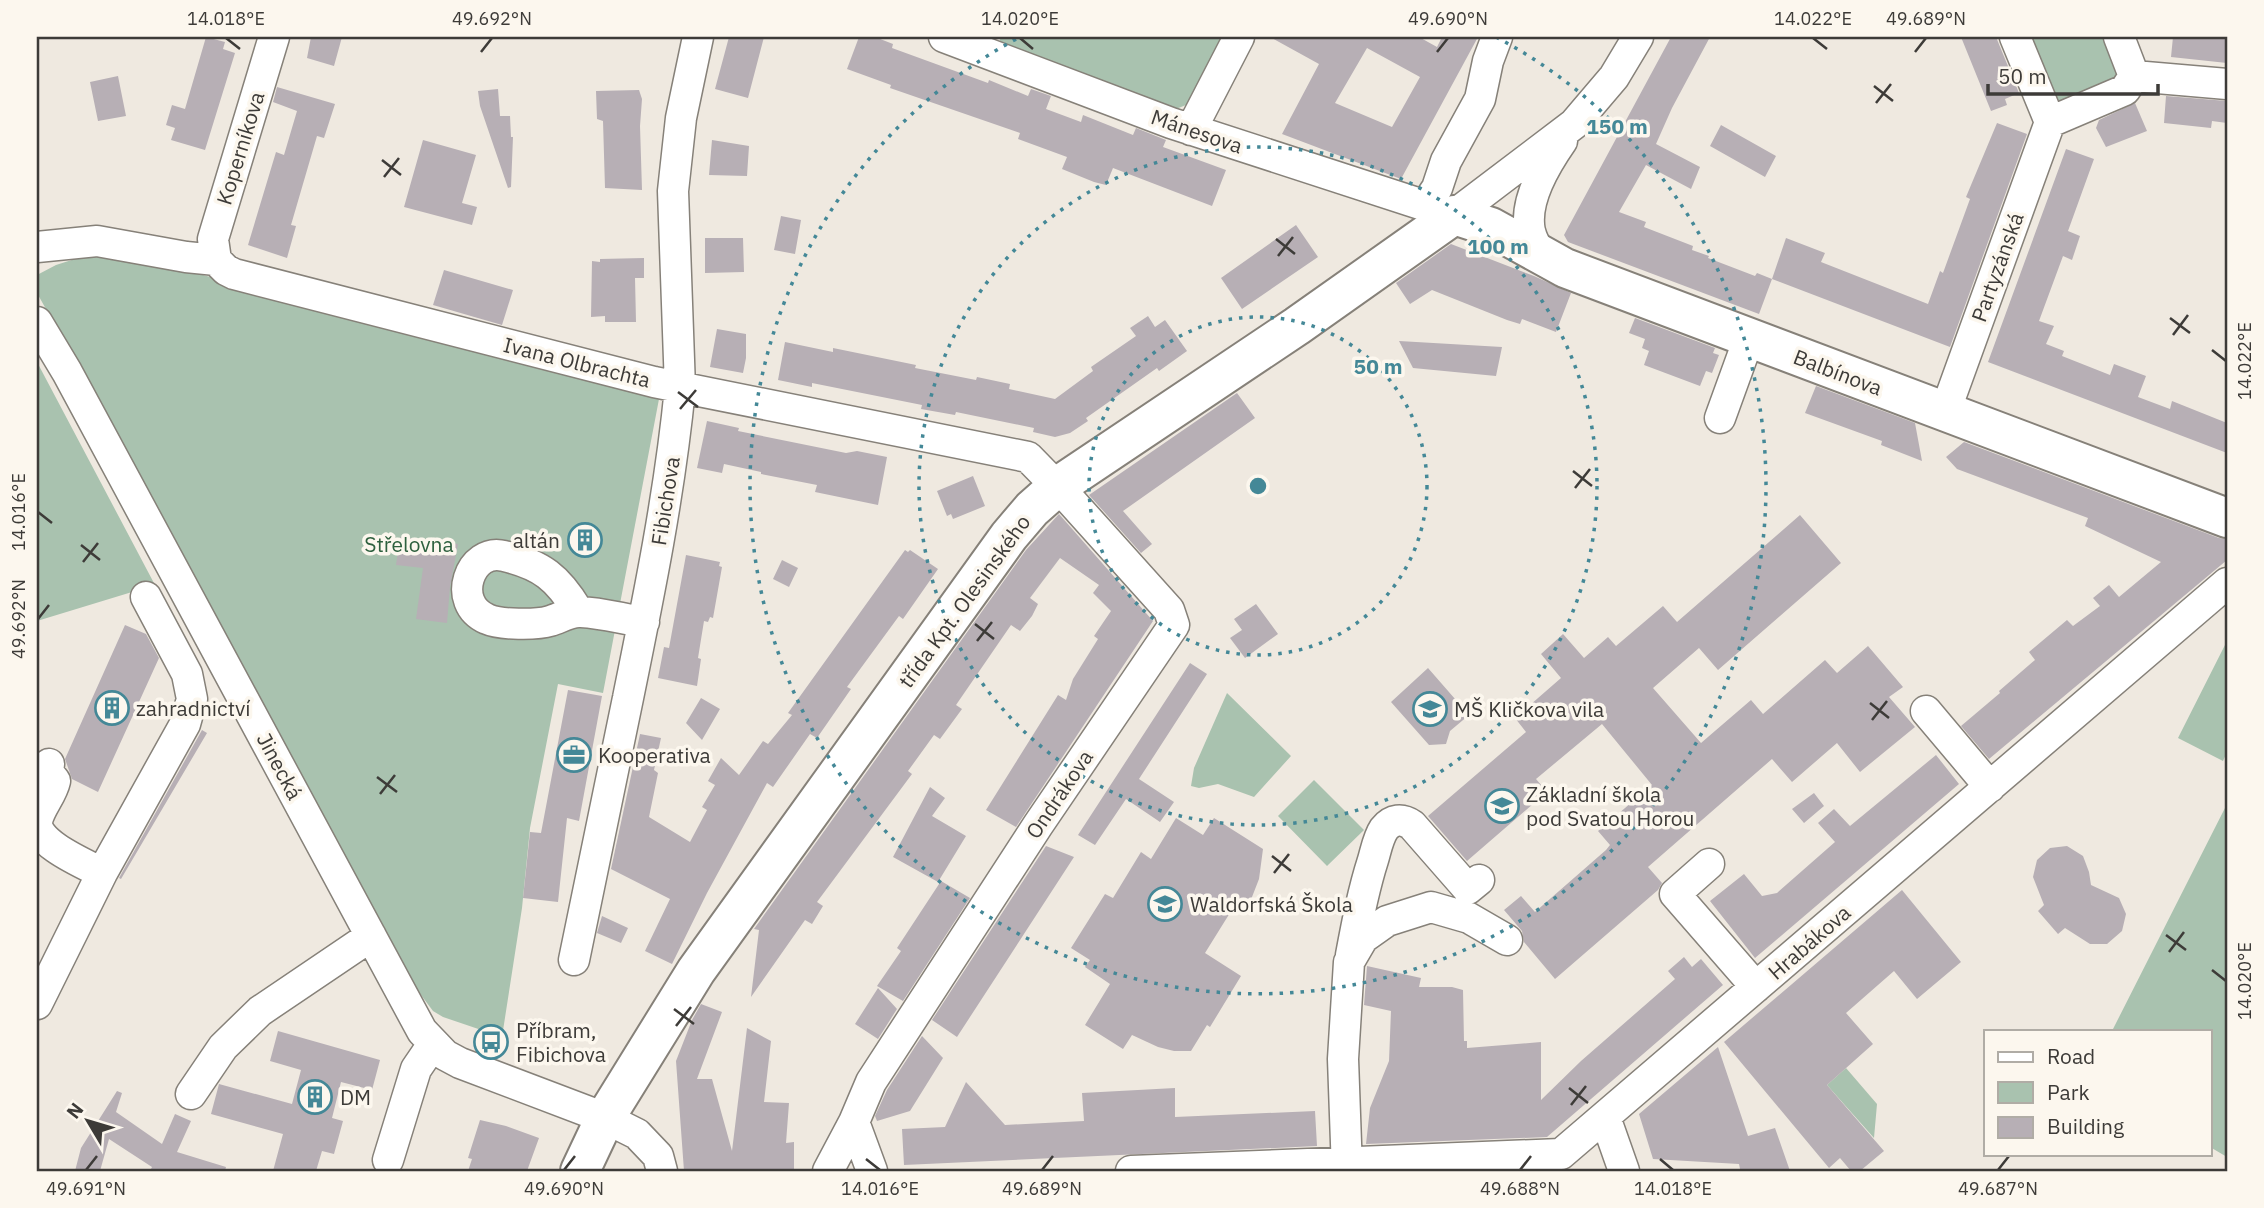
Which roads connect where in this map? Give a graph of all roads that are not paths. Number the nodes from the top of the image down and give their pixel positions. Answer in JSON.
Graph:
{"nodes":[{"id":1,"x":274,"y":37,"type":"edge"},
{"id":2,"x":698,"y":37,"type":"edge"},
{"id":3,"x":944,"y":37,"type":"edge"},
{"id":4,"x":1239,"y":37,"type":"edge"},
{"id":5,"x":1497,"y":37,"type":"edge"},
{"id":6,"x":1638,"y":37,"type":"edge"},
{"id":7,"x":2015,"y":37,"type":"edge"},
{"id":8,"x":2119,"y":37,"type":"edge"},
{"id":9,"x":2134,"y":76,"type":"junction"},
{"id":10,"x":2227,"y":84,"type":"edge"},
{"id":11,"x":2050,"y":122,"type":"junction"},
{"id":12,"x":1574,"y":124,"type":"junction"},
{"id":13,"x":1191,"y":130,"type":"junction"},
{"id":14,"x":1439,"y":211,"type":"junction"},
{"id":15,"x":37,"y":247,"type":"edge"},
{"id":16,"x":1541,"y":256,"type":"junction"},
{"id":17,"x":216,"y":260,"type":"junction"},
{"id":18,"x":37,"y":323,"type":"edge"},
{"id":19,"x":1749,"y":338,"type":"junction"},
{"id":20,"x":680,"y":388,"type":"junction"},
{"id":21,"x":1945,"y":412,"type":"junction"},
{"id":22,"x":1720,"y":418,"type":"dead end"},
{"id":23,"x":1058,"y":486,"type":"junction"},
{"id":24,"x":2227,"y":518,"type":"edge"},
{"id":25,"x":2227,"y":583,"type":"edge"},
{"id":26,"x":146,"y":597,"type":"dead end"},
{"id":27,"x":578,"y":611,"type":"dead end"},
{"id":28,"x":644,"y":622,"type":"junction"},
{"id":29,"x":1926,"y":711,"type":"dead end"},
{"id":30,"x":49,"y":764,"type":"dead end"},
{"id":31,"x":1990,"y":787,"type":"junction"},
{"id":32,"x":1709,"y":864,"type":"dead end"},
{"id":33,"x":102,"y":873,"type":"junction"},
{"id":34,"x":1479,"y":880,"type":"dead end"},
{"id":35,"x":372,"y":936,"type":"junction"},
{"id":36,"x":1507,"y":940,"type":"dead end"},
{"id":37,"x":574,"y":960,"type":"dead end"},
{"id":38,"x":1349,"y":962,"type":"junction"},
{"id":39,"x":1756,"y":987,"type":"junction"},
{"id":40,"x":37,"y":1004,"type":"edge"},
{"id":41,"x":433,"y":1044,"type":"junction"},
{"id":42,"x":191,"y":1094,"type":"dead end"},
{"id":43,"x":1605,"y":1117,"type":"junction"},
{"id":44,"x":605,"y":1118,"type":"junction"},
{"id":45,"x":854,"y":1122,"type":"junction"},
{"id":46,"x":388,"y":1160,"type":"dead end"},
{"id":47,"x":1563,"y":1163,"type":"edge"},
{"id":48,"x":1438,"y":1165,"type":"edge"},
{"id":49,"x":1347,"y":1166,"type":"edge"},
{"id":50,"x":580,"y":1171,"type":"edge"},
{"id":51,"x":662,"y":1171,"type":"edge"},
{"id":52,"x":828,"y":1171,"type":"edge"},
{"id":53,"x":872,"y":1171,"type":"edge"},
{"id":54,"x":1131,"y":1171,"type":"edge"},
{"id":55,"x":1624,"y":1171,"type":"edge"}],
"edges":[{"from":1,"to":17,"type":"street","name":"Koperníkova"},
{"from":2,"to":20,"type":"street","name":"Fibichova"},
{"from":3,"to":13,"type":"street","name":"Mánesova"},
{"from":4,"to":13,"type":"street"},
{"from":5,"to":14,"type":"street"},
{"from":6,"to":12,"type":"street"},
{"from":7,"to":11,"type":"street"},
{"from":8,"to":9,"type":"street"},
{"from":9,"to":10,"type":"street"},
{"from":9,"to":11,"type":"street"},
{"from":11,"to":21,"type":"street","name":"Partyzánská"},
{"from":12,"to":14,"type":"street"},
{"from":12,"to":16,"type":"street"},
{"from":13,"to":14,"type":"street","name":"Mánesova"},
{"from":14,"to":16,"type":"main road","name":"Balbínova"},
{"from":14,"to":23,"type":"main road","name":"třída Kpt. Olesinského"},
{"from":15,"to":17,"type":"street"},
{"from":16,"to":19,"type":"main road","name":"Balbínova"},
{"from":17,"to":20,"type":"street","name":"Ivana Olbrachta"},
{"from":18,"to":35,"type":"street","name":"Jinecká"},
{"from":19,"to":21,"type":"main road","name":"Balbínova"},
{"from":19,"to":22,"type":"street"},
{"from":20,"to":23,"type":"street","name":"Ivana Olbrachta"},
{"from":20,"to":28,"type":"street","name":"Fibichova"},
{"from":21,"to":24,"type":"main road","name":"Balbínova"},
{"from":23,"to":44,"type":"main road","name":"třída Kpt. Olesinského"},
{"from":23,"to":45,"type":"street","name":"Ondrákova"},
{"from":25,"to":31,"type":"street","name":"Hrabákova"},
{"from":26,"to":33,"type":"street"},
{"from":27,"to":28,"type":"street"},
{"from":28,"to":37,"type":"street","name":"Fibichova"},
{"from":29,"to":31,"type":"street"},
{"from":30,"to":33,"type":"street"},
{"from":31,"to":39,"type":"street","name":"Hrabákova"},
{"from":32,"to":39,"type":"street"},
{"from":33,"to":40,"type":"street"},
{"from":34,"to":38,"type":"street"},
{"from":35,"to":41,"type":"street","name":"Jinecká"},
{"from":35,"to":42,"type":"street"},
{"from":36,"to":38,"type":"street"},
{"from":38,"to":49,"type":"street"},
{"from":39,"to":43,"type":"street","name":"Hrabákova"},
{"from":41,"to":44,"type":"street","name":"Jinecká"},
{"from":41,"to":46,"type":"street"},
{"from":43,"to":47,"type":"street","name":"Hrabákova"},
{"from":43,"to":55,"type":"street"},
{"from":44,"to":50,"type":"main road","name":"třída Kpt. Olesinského"},
{"from":44,"to":51,"type":"street","name":"Jinecká"},
{"from":45,"to":52,"type":"street","name":"Ondrákova"},
{"from":45,"to":53,"type":"street"},
{"from":47,"to":48,"type":"street","name":"Hrabákova"},
{"from":48,"to":49,"type":"street","name":"Hrabákova"},
{"from":49,"to":54,"type":"street","name":"Hrabákova"}]}
